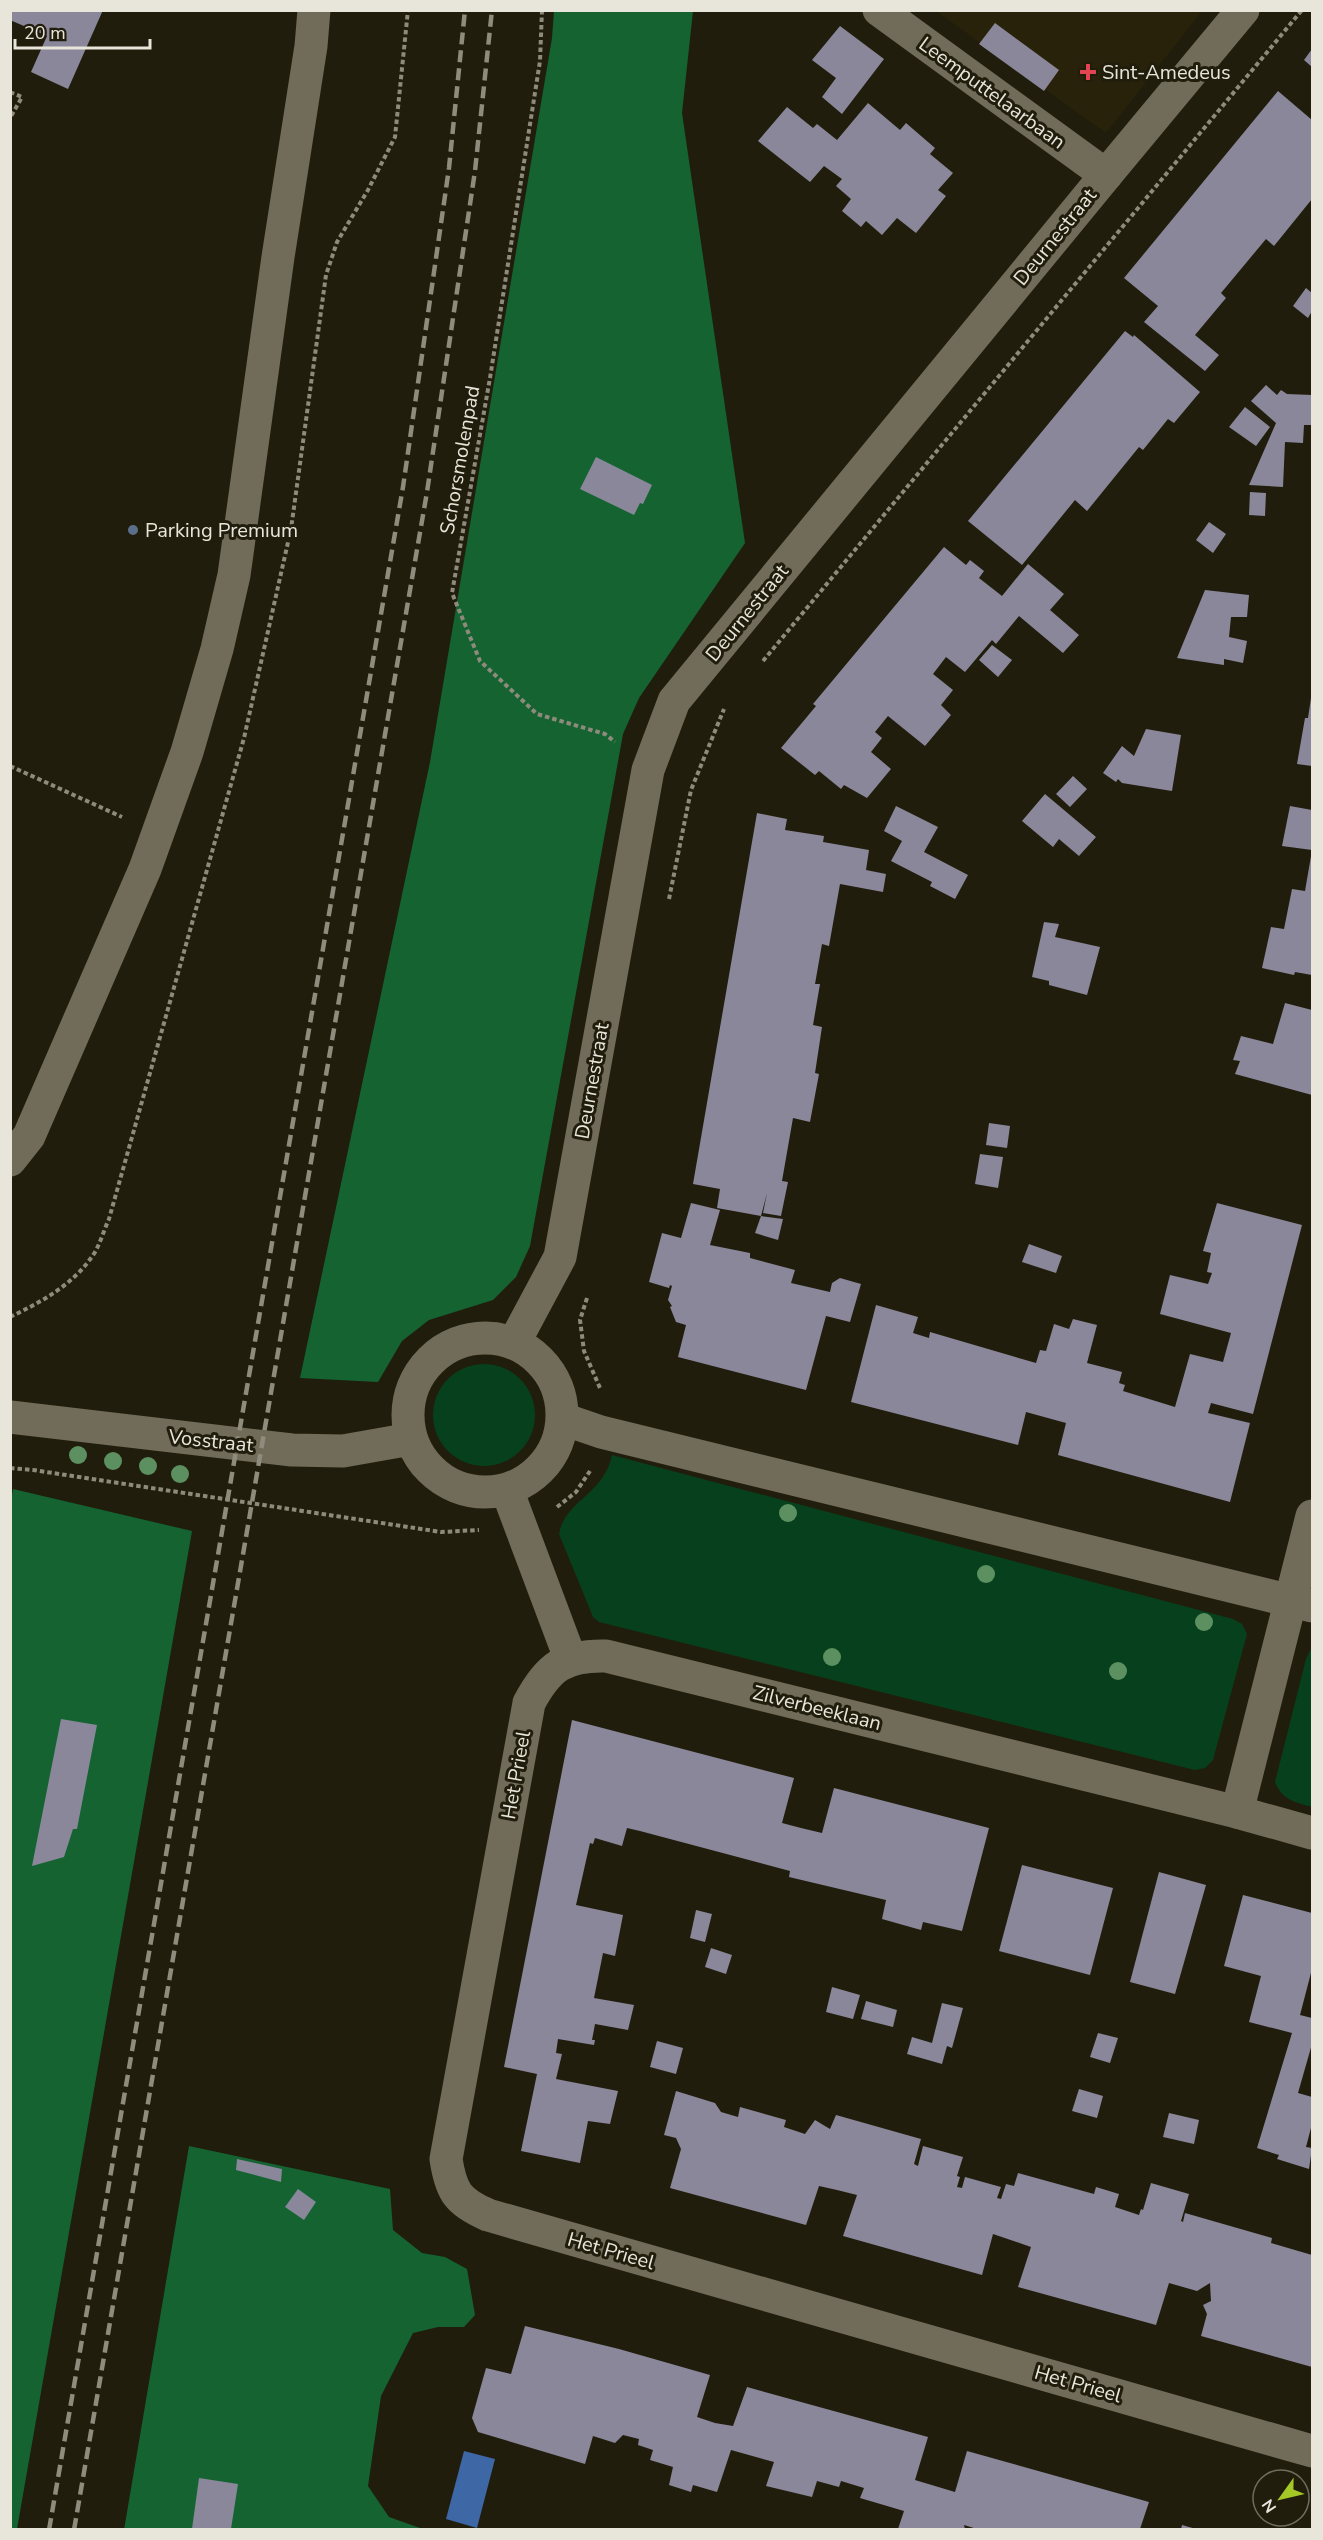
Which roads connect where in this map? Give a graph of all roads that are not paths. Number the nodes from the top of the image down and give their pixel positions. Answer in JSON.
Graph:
{"nodes":[{"id":1,"x":314,"y":10,"type":"edge"},
{"id":2,"x":879,"y":10,"type":"edge"},
{"id":3,"x":1244,"y":10,"type":"edge"},
{"id":4,"x":1106,"y":175,"type":"junction"},
{"id":5,"x":10,"y":1160,"type":"edge"},
{"id":6,"x":514,"y":1343,"type":"junction"},
{"id":7,"x":10,"y":1417,"type":"edge"},
{"id":8,"x":563,"y":1419,"type":"junction"},
{"id":9,"x":411,"y":1439,"type":"junction"},
{"id":10,"x":507,"y":1490,"type":"junction"},
{"id":11,"x":1312,"y":1516,"type":"edge"},
{"id":12,"x":1302,"y":1603,"type":"edge"},
{"id":13,"x":570,"y":1658,"type":"junction"},
{"id":14,"x":1237,"y":1812,"type":"junction"},
{"id":15,"x":1312,"y":1833,"type":"edge"},
{"id":16,"x":1312,"y":2451,"type":"edge"}],
"edges":[{"from":1,"to":5,"type":"street"},
{"from":2,"to":4,"type":"street","name":"Leemputtelaarbaan"},
{"from":3,"to":4,"type":"street","name":"Deurnestraat"},
{"from":4,"to":6,"type":"street","name":"Deurnestraat"},
{"from":6,"to":8,"type":"street"},
{"from":6,"to":9,"type":"street"},
{"from":7,"to":9,"type":"street","name":"Vosstraat"},
{"from":8,"to":10,"type":"street"},
{"from":8,"to":12,"type":"street"},
{"from":9,"to":10,"type":"street"},
{"from":10,"to":13,"type":"street"},
{"from":11,"to":12,"type":"street"},
{"from":12,"to":14,"type":"street"},
{"from":13,"to":14,"type":"street","name":"Zilverbeeklaan"},
{"from":13,"to":16,"type":"street","name":"Het Prieel"},
{"from":14,"to":15,"type":"street","name":"Zilverbeeklaan"}]}
